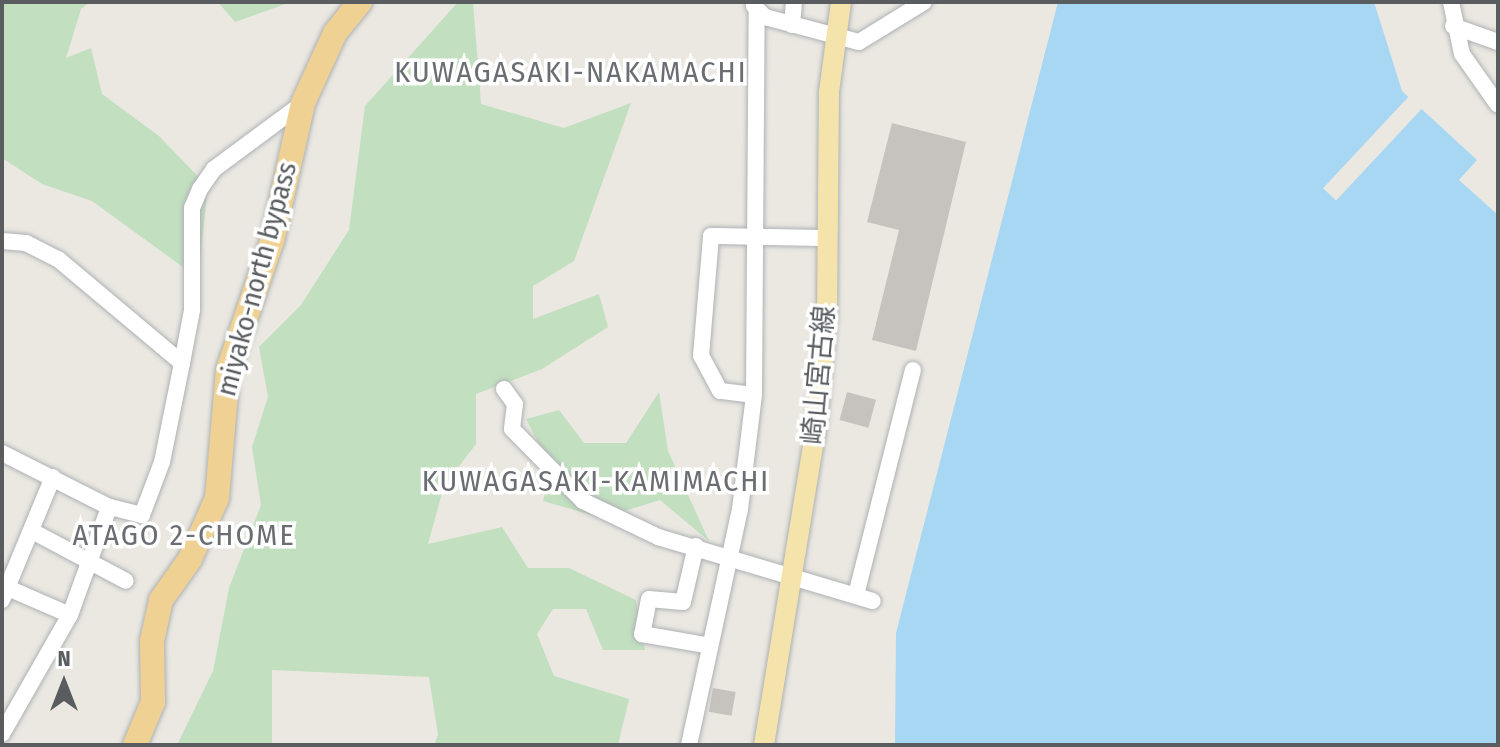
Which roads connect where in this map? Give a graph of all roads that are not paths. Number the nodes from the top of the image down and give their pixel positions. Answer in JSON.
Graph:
{"nodes":[{"id":1,"x":360,"y":2,"type":"edge"},
{"id":2,"x":794,"y":2,"type":"edge"},
{"id":3,"x":841,"y":2,"type":"edge"},
{"id":4,"x":924,"y":2,"type":"edge"},
{"id":5,"x":1451,"y":2,"type":"edge"},
{"id":6,"x":755,"y":7,"type":"edge"},
{"id":7,"x":792,"y":25,"type":"junction"},
{"id":8,"x":1453,"y":26,"type":"junction"},
{"id":9,"x":836,"y":36,"type":"junction"},
{"id":10,"x":1498,"y":42,"type":"edge"},
{"id":11,"x":303,"y":103,"type":"junction"},
{"id":12,"x":1498,"y":105,"type":"edge"},
{"id":13,"x":752,"y":236,"type":"junction"},
{"id":14,"x":827,"y":238,"type":"junction"},
{"id":15,"x":2,"y":241,"type":"edge"},
{"id":16,"x":182,"y":363,"type":"junction"},
{"id":17,"x":913,"y":370,"type":"dead end"},
{"id":18,"x":504,"y":389,"type":"dead end"},
{"id":19,"x":754,"y":395,"type":"junction"},
{"id":20,"x":2,"y":453,"type":"edge"},
{"id":21,"x":53,"y":477,"type":"junction"},
{"id":22,"x":109,"y":507,"type":"junction"},
{"id":23,"x":32,"y":531,"type":"junction"},
{"id":24,"x":696,"y":546,"type":"junction"},
{"id":25,"x":729,"y":555,"type":"junction"},
{"id":26,"x":91,"y":561,"type":"junction"},
{"id":27,"x":793,"y":572,"type":"junction"},
{"id":28,"x":126,"y":581,"type":"dead end"},
{"id":29,"x":5,"y":594,"type":"edge"},
{"id":30,"x":856,"y":595,"type":"junction"},
{"id":31,"x":873,"y":601,"type":"dead end"},
{"id":32,"x":70,"y":615,"type":"junction"},
{"id":33,"x":706,"y":645,"type":"junction"},
{"id":34,"x":2,"y":734,"type":"edge"},
{"id":35,"x":135,"y":745,"type":"edge"},
{"id":36,"x":689,"y":745,"type":"edge"},
{"id":37,"x":764,"y":745,"type":"edge"}],
"edges":[{"from":1,"to":11,"type":"highway","name":"miyako-north bypass"},
{"from":2,"to":7,"type":"street"},
{"from":3,"to":9,"type":"main road","name":"崎山宮古線"},
{"from":4,"to":9,"type":"street"},
{"from":5,"to":8,"type":"street"},
{"from":6,"to":7,"type":"street"},
{"from":6,"to":13,"type":"street"},
{"from":7,"to":9,"type":"street"},
{"from":8,"to":10,"type":"street"},
{"from":8,"to":12,"type":"street"},
{"from":9,"to":14,"type":"main road","name":"崎山宮古線"},
{"from":11,"to":16,"type":"street"},
{"from":11,"to":35,"type":"highway","name":"miyako-north bypass"},
{"from":13,"to":14,"type":"street"},
{"from":13,"to":19,"type":"street"},
{"from":13,"to":19,"type":"street"},
{"from":14,"to":27,"type":"main road","name":"崎山宮古線"},
{"from":15,"to":16,"type":"street"},
{"from":16,"to":22,"type":"street"},
{"from":17,"to":30,"type":"street"},
{"from":18,"to":24,"type":"street"},
{"from":19,"to":25,"type":"street"},
{"from":20,"to":21,"type":"street"},
{"from":21,"to":22,"type":"street"},
{"from":21,"to":23,"type":"street"},
{"from":22,"to":26,"type":"street"},
{"from":23,"to":26,"type":"street"},
{"from":23,"to":29,"type":"street"},
{"from":24,"to":25,"type":"street"},
{"from":24,"to":33,"type":"street"},
{"from":25,"to":27,"type":"street"},
{"from":25,"to":33,"type":"street"},
{"from":26,"to":28,"type":"street"},
{"from":26,"to":32,"type":"street"},
{"from":27,"to":30,"type":"street"},
{"from":27,"to":37,"type":"main road","name":"崎山宮古線"},
{"from":29,"to":32,"type":"street"},
{"from":30,"to":31,"type":"street"},
{"from":32,"to":34,"type":"street"},
{"from":33,"to":36,"type":"street"}]}
